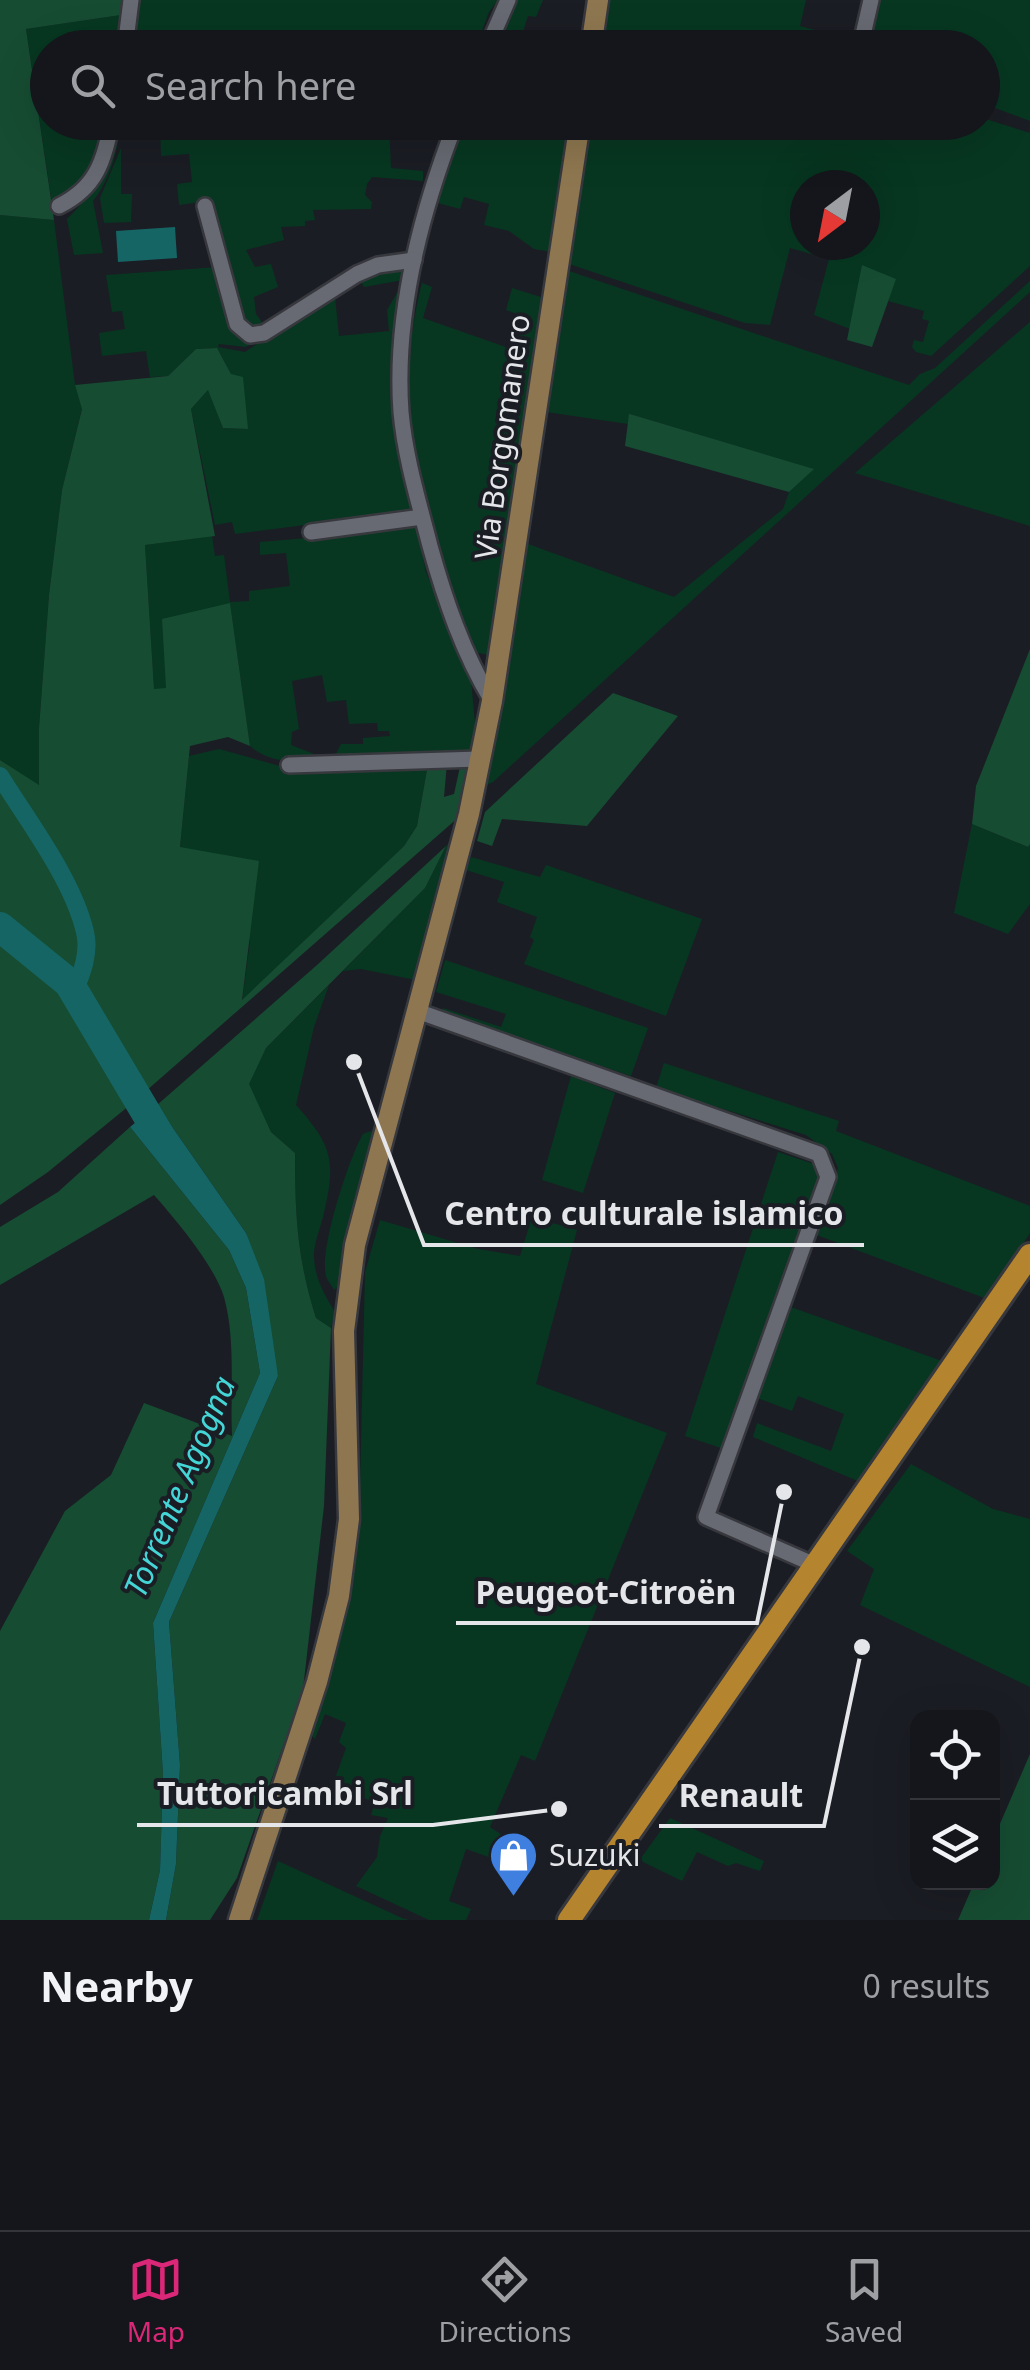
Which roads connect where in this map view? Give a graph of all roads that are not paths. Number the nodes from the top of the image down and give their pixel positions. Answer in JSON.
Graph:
{"nodes":[{"id":1,"x":131,"y":0,"type":"edge"},
{"id":2,"x":508,"y":0,"type":"edge"},
{"id":3,"x":598,"y":0,"type":"edge"},
{"id":4,"x":872,"y":0,"type":"edge"},
{"id":5,"x":128,"y":30,"type":"edge"},
{"id":6,"x":495,"y":30,"type":"edge"},
{"id":7,"x":594,"y":30,"type":"edge"},
{"id":8,"x":864,"y":30,"type":"edge"},
{"id":9,"x":107,"y":140,"type":"edge"},
{"id":10,"x":449,"y":140,"type":"edge"},
{"id":11,"x":577,"y":140,"type":"edge"},
{"id":12,"x":59,"y":206,"type":"dead end"},
{"id":13,"x":205,"y":206,"type":"dead end"},
{"id":14,"x":414,"y":260,"type":"junction"},
{"id":15,"x":422,"y":517,"type":"junction"},
{"id":16,"x":310,"y":532,"type":"dead end"},
{"id":17,"x":492,"y":701,"type":"junction"},
{"id":18,"x":479,"y":759,"type":"junction"},
{"id":19,"x":288,"y":765,"type":"dead end"},
{"id":20,"x":417,"y":1012,"type":"junction"},
{"id":21,"x":1030,"y":1255,"type":"edge"},
{"id":22,"x":815,"y":1565,"type":"junction"},
{"id":23,"x":239,"y":1920,"type":"edge"},
{"id":24,"x":569,"y":1920,"type":"edge"}],
"edges":[{"from":1,"to":5,"type":"street"},
{"from":2,"to":6,"type":"street"},
{"from":3,"to":7,"type":"main road"},
{"from":4,"to":8,"type":"street"},
{"from":9,"to":12,"type":"street"},
{"from":10,"to":14,"type":"street"},
{"from":11,"to":17,"type":"main road","name":"Via Borgomanero"},
{"from":13,"to":14,"type":"street"},
{"from":14,"to":15,"type":"street"},
{"from":15,"to":16,"type":"street"},
{"from":15,"to":17,"type":"street"},
{"from":17,"to":18,"type":"main road","name":"Via Borgomanero"},
{"from":18,"to":19,"type":"street"},
{"from":18,"to":20,"type":"main road","name":"Via Borgomanero"},
{"from":20,"to":22,"type":"street"},
{"from":20,"to":23,"type":"main road","name":"Via Borgomanero"},
{"from":21,"to":22,"type":"main road"},
{"from":22,"to":24,"type":"main road"}]}
